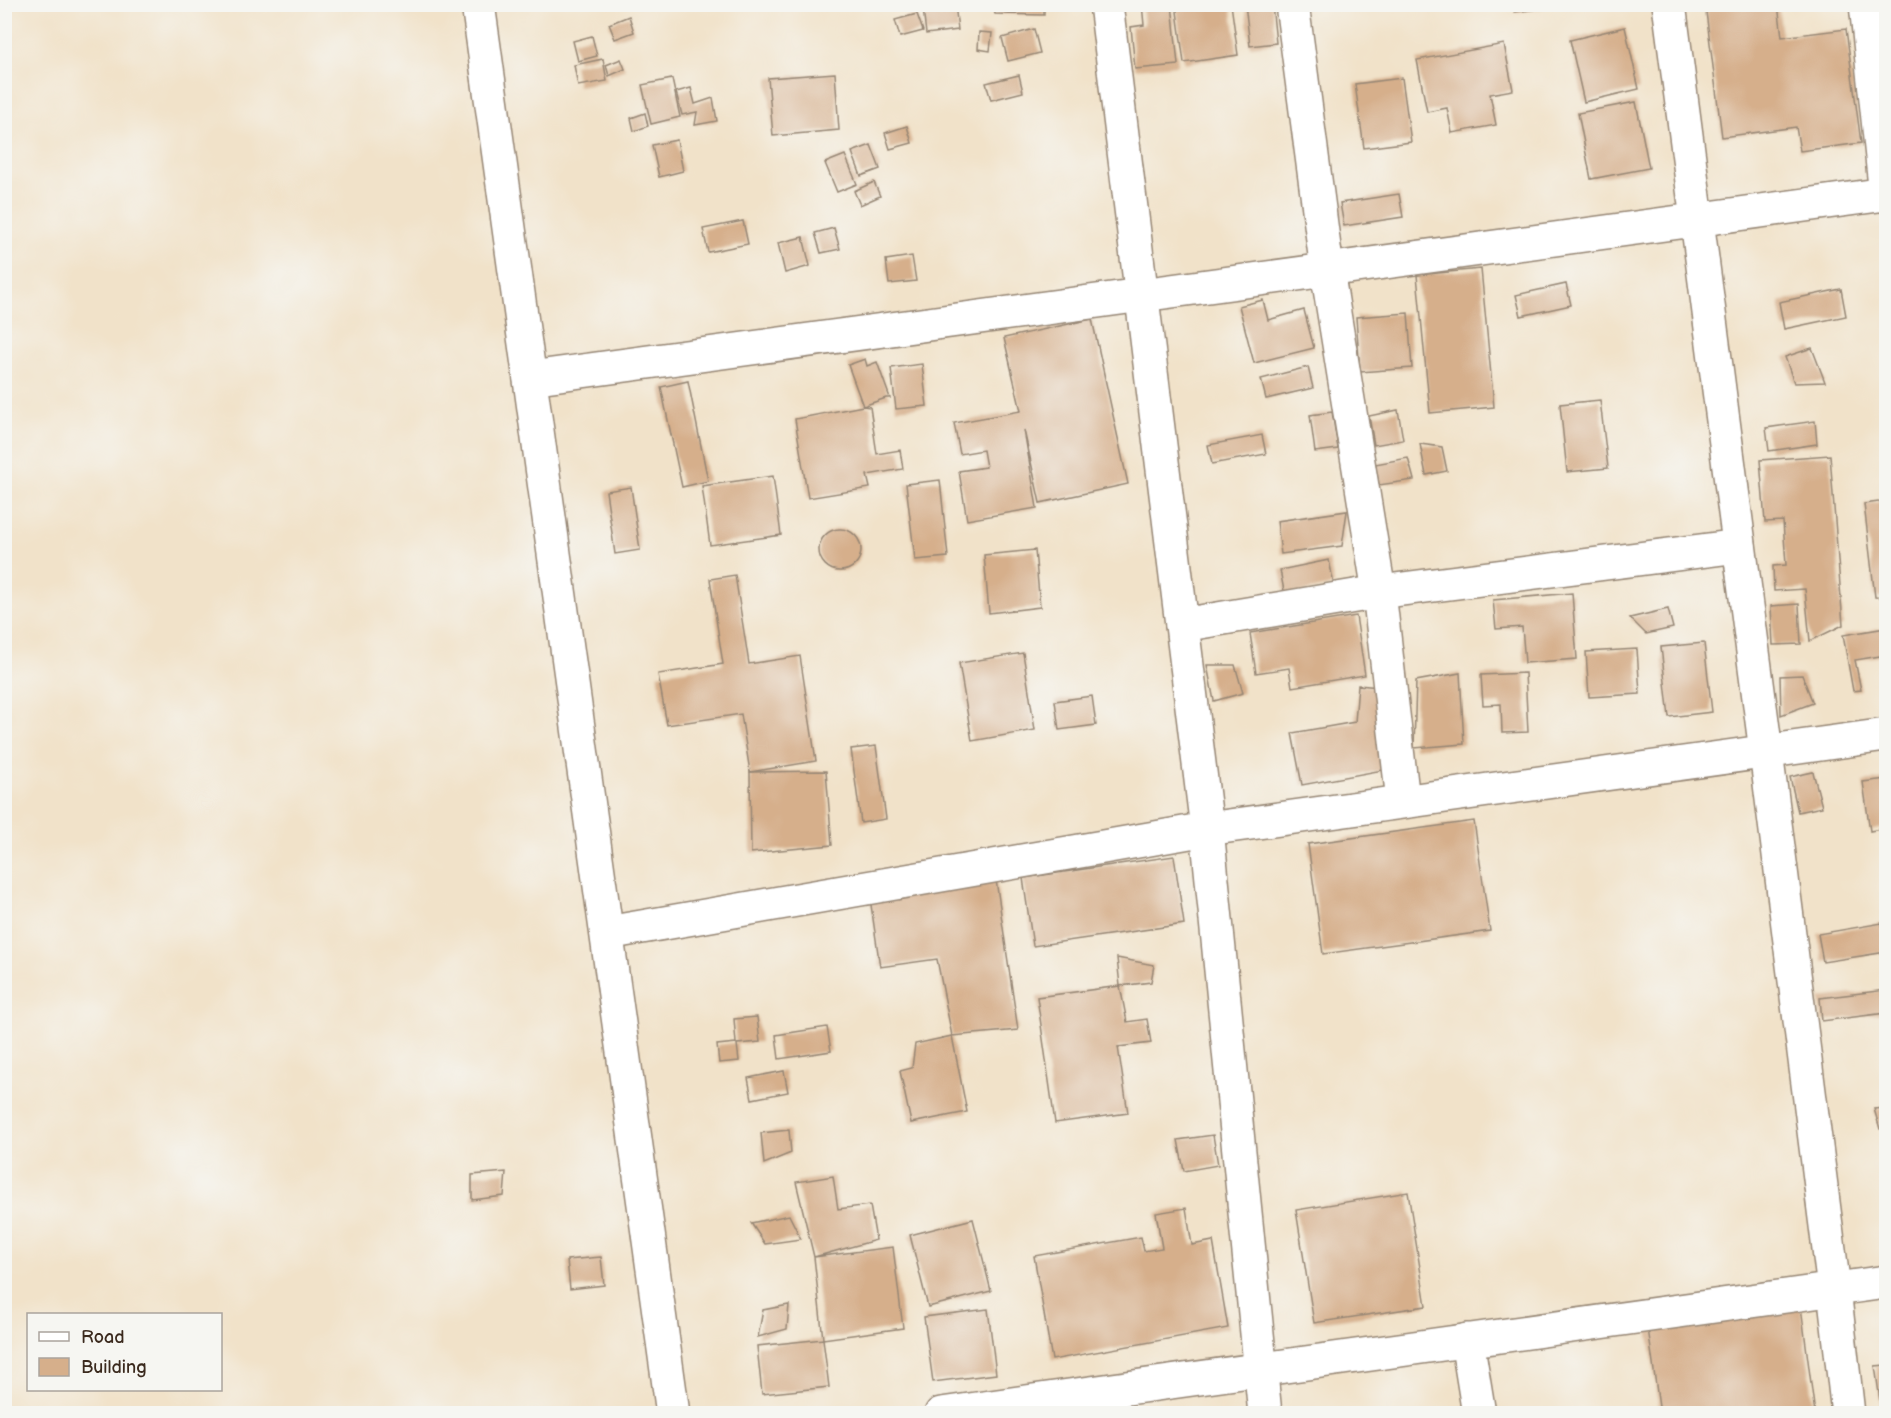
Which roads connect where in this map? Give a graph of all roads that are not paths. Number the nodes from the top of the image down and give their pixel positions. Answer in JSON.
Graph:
{"nodes":[{"id":1,"x":478,"y":4,"type":"edge"},
{"id":2,"x":1106,"y":4,"type":"edge"},
{"id":3,"x":1292,"y":4,"type":"edge"},
{"id":4,"x":1669,"y":4,"type":"edge"},
{"id":5,"x":1866,"y":4,"type":"edge"},
{"id":6,"x":1886,"y":195,"type":"edge"},
{"id":7,"x":1698,"y":220,"type":"junction"},
{"id":8,"x":1328,"y":270,"type":"junction"},
{"id":9,"x":1142,"y":296,"type":"junction"},
{"id":10,"x":530,"y":378,"type":"junction"},
{"id":11,"x":1739,"y":546,"type":"junction"},
{"id":12,"x":1380,"y":592,"type":"junction"},
{"id":13,"x":1182,"y":625,"type":"junction"},
{"id":14,"x":1887,"y":735,"type":"edge"},
{"id":15,"x":1766,"y":752,"type":"junction"},
{"id":16,"x":1403,"y":801,"type":"junction"},
{"id":17,"x":1208,"y":829,"type":"junction"},
{"id":18,"x":606,"y":933,"type":"junction"},
{"id":19,"x":1887,"y":1282,"type":"edge"},
{"id":20,"x":1834,"y":1289,"type":"junction"},
{"id":21,"x":1467,"y":1340,"type":"junction"},
{"id":22,"x":1260,"y":1369,"type":"junction"},
{"id":23,"x":673,"y":1413,"type":"edge"},
{"id":24,"x":941,"y":1413,"type":"edge"},
{"id":25,"x":1265,"y":1413,"type":"edge"},
{"id":26,"x":1479,"y":1413,"type":"edge"},
{"id":27,"x":1848,"y":1413,"type":"edge"}],
"edges":[{"from":1,"to":10,"type":"street"},
{"from":2,"to":9,"type":"street"},
{"from":3,"to":8,"type":"street"},
{"from":4,"to":7,"type":"street"},
{"from":5,"to":6,"type":"street"},
{"from":6,"to":7,"type":"street"},
{"from":7,"to":8,"type":"street"},
{"from":7,"to":11,"type":"street"},
{"from":8,"to":9,"type":"street"},
{"from":8,"to":12,"type":"street"},
{"from":9,"to":10,"type":"street"},
{"from":9,"to":13,"type":"street"},
{"from":10,"to":18,"type":"street"},
{"from":11,"to":12,"type":"street"},
{"from":11,"to":15,"type":"street"},
{"from":12,"to":13,"type":"street"},
{"from":12,"to":16,"type":"street"},
{"from":13,"to":17,"type":"street"},
{"from":14,"to":15,"type":"street"},
{"from":15,"to":16,"type":"street"},
{"from":15,"to":20,"type":"street"},
{"from":16,"to":17,"type":"street"},
{"from":17,"to":18,"type":"street"},
{"from":17,"to":22,"type":"street"},
{"from":18,"to":23,"type":"street"},
{"from":19,"to":20,"type":"street"},
{"from":20,"to":21,"type":"street"},
{"from":20,"to":27,"type":"street"},
{"from":21,"to":22,"type":"street"},
{"from":21,"to":26,"type":"street"},
{"from":22,"to":24,"type":"street"},
{"from":22,"to":25,"type":"street"}]}
